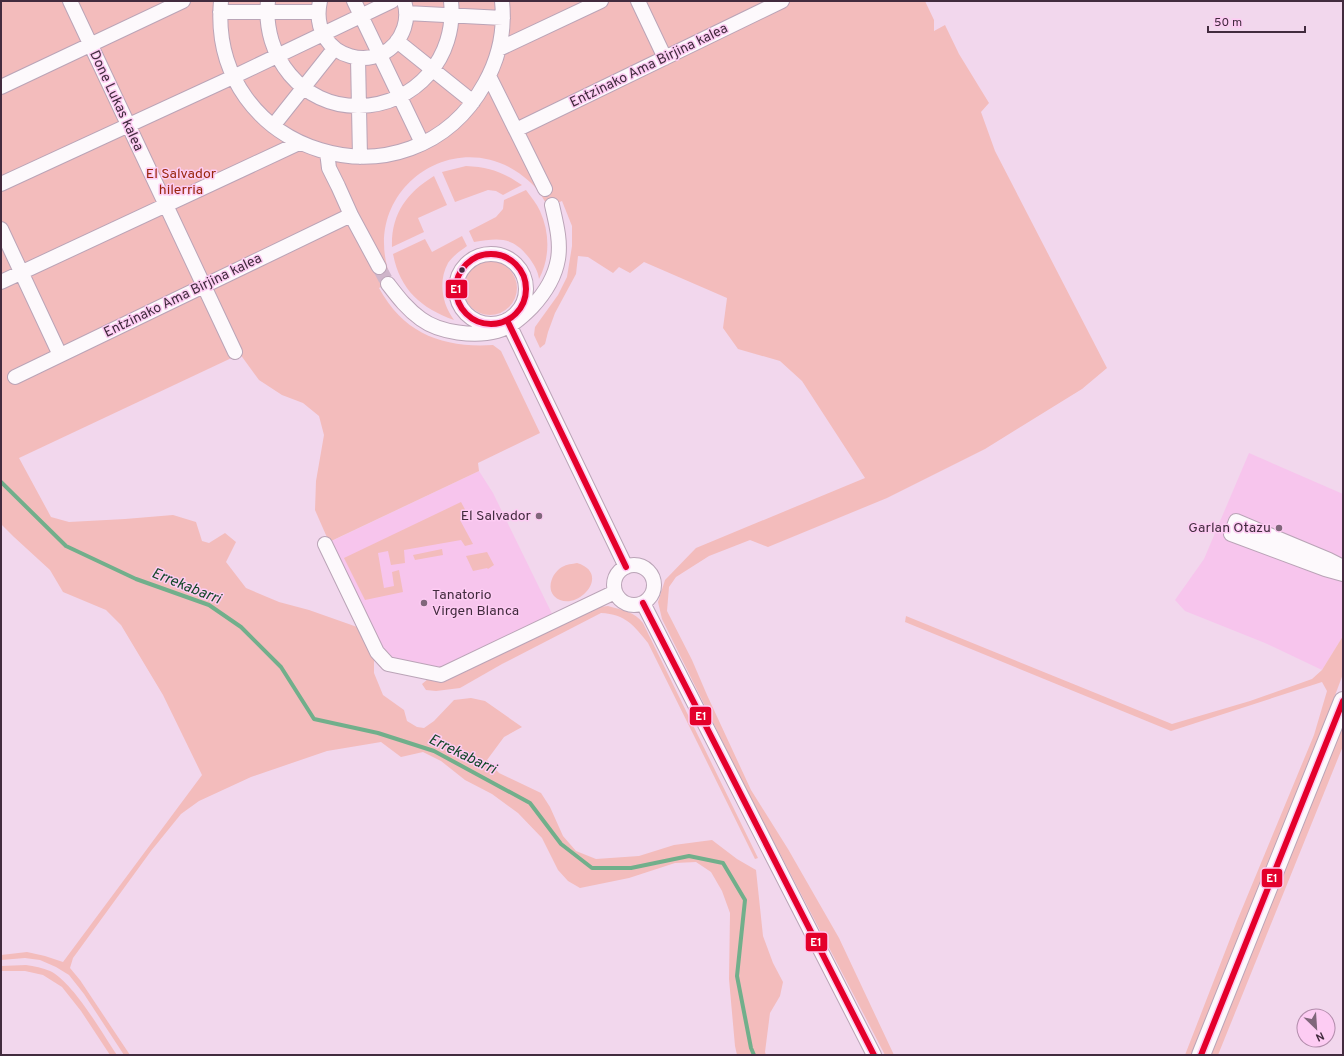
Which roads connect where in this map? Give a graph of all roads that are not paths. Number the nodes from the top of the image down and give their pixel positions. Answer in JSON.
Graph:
{"nodes":[{"id":1,"x":70,"y":1,"type":"edge"},
{"id":2,"x":183,"y":1,"type":"edge"},
{"id":3,"x":354,"y":1,"type":"edge"},
{"id":4,"x":392,"y":1,"type":"edge"},
{"id":5,"x":451,"y":1,"type":"edge"},
{"id":6,"x":502,"y":1,"type":"edge"},
{"id":7,"x":601,"y":1,"type":"edge"},
{"id":8,"x":638,"y":1,"type":"edge"},
{"id":9,"x":782,"y":1,"type":"edge"},
{"id":10,"x":220,"y":6,"type":"edge"},
{"id":11,"x":268,"y":6,"type":"edge"},
{"id":12,"x":319,"y":6,"type":"edge"},
{"id":13,"x":405,"y":7,"type":"edge"},
{"id":14,"x":361,"y":16,"type":"junction"},
{"id":15,"x":452,"y":16,"type":"junction"},
{"id":16,"x":503,"y":18,"type":"junction"},
{"id":17,"x":322,"y":34,"type":"junction"},
{"id":18,"x":397,"y":41,"type":"junction"},
{"id":19,"x":90,"y":45,"type":"junction"},
{"id":20,"x":334,"y":49,"type":"junction"},
{"id":21,"x":498,"y":49,"type":"junction"},
{"id":22,"x":380,"y":55,"type":"junction"},
{"id":23,"x":277,"y":56,"type":"junction"},
{"id":24,"x":358,"y":58,"type":"junction"},
{"id":25,"x":665,"y":58,"type":"junction"},
{"id":26,"x":433,"y":70,"type":"junction"},
{"id":27,"x":488,"y":76,"type":"junction"},
{"id":28,"x":234,"y":77,"type":"junction"},
{"id":29,"x":1,"y":87,"type":"edge"},
{"id":30,"x":304,"y":88,"type":"junction"},
{"id":31,"x":400,"y":97,"type":"junction"},
{"id":32,"x":473,"y":102,"type":"junction"},
{"id":33,"x":359,"y":106,"type":"junction"},
{"id":34,"x":128,"y":126,"type":"junction"},
{"id":35,"x":273,"y":126,"type":"junction"},
{"id":36,"x":516,"y":130,"type":"junction"},
{"id":37,"x":299,"y":142,"type":"junction"},
{"id":38,"x":422,"y":143,"type":"junction"},
{"id":39,"x":327,"y":152,"type":"junction"},
{"id":40,"x":360,"y":157,"type":"junction"},
{"id":41,"x":1,"y":184,"type":"edge"},
{"id":42,"x":545,"y":189,"type":"dead end"},
{"id":43,"x":166,"y":205,"type":"junction"},
{"id":44,"x":552,"y":205,"type":"dead end"},
{"id":45,"x":351,"y":215,"type":"junction"},
{"id":46,"x":1,"y":229,"type":"edge"},
{"id":47,"x":379,"y":267,"type":"tunnel mouth"},
{"id":48,"x":21,"y":272,"type":"junction"},
{"id":49,"x":1,"y":282,"type":"edge"},
{"id":50,"x":388,"y":284,"type":"tunnel mouth"},
{"id":51,"x":204,"y":286,"type":"junction"},
{"id":52,"x":508,"y":323,"type":"junction"},
{"id":53,"x":236,"y":352,"type":"dead end"},
{"id":54,"x":60,"y":354,"type":"junction"},
{"id":55,"x":15,"y":376,"type":"dead end"},
{"id":56,"x":324,"y":544,"type":"dead end"},
{"id":57,"x":626,"y":567,"type":"junction"},
{"id":58,"x":1343,"y":567,"type":"edge"},
{"id":59,"x":1343,"y":574,"type":"edge"},
{"id":60,"x":615,"y":592,"type":"junction"},
{"id":61,"x":643,"y":603,"type":"junction"},
{"id":62,"x":1343,"y":701,"type":"edge"},
{"id":63,"x":874,"y":1055,"type":"edge"},
{"id":64,"x":1202,"y":1055,"type":"edge"}],
"edges":[{"from":1,"to":19,"type":"street","name":"Done Lukas kalea"},
{"from":2,"to":19,"type":"street"},
{"from":3,"to":14,"type":"street"},
{"from":4,"to":14,"type":"street"},
{"from":5,"to":15,"type":"street"},
{"from":6,"to":16,"type":"street"},
{"from":7,"to":21,"type":"street"},
{"from":8,"to":25,"type":"street"},
{"from":9,"to":25,"type":"street","name":"Entzinako Ama Birjina kalea"},
{"from":10,"to":11,"type":"street"},
{"from":10,"to":28,"type":"street"},
{"from":11,"to":12,"type":"street"},
{"from":11,"to":23,"type":"street"},
{"from":12,"to":17,"type":"street"},
{"from":13,"to":15,"type":"street"},
{"from":13,"to":18,"type":"street"},
{"from":14,"to":17,"type":"street"},
{"from":14,"to":22,"type":"street"},
{"from":15,"to":16,"type":"street"},
{"from":15,"to":26,"type":"street"},
{"from":16,"to":21,"type":"street"},
{"from":17,"to":20,"type":"street"},
{"from":17,"to":23,"type":"street"},
{"from":18,"to":22,"type":"street"},
{"from":18,"to":26,"type":"street"},
{"from":19,"to":29,"type":"street"},
{"from":19,"to":34,"type":"street","name":"Done Lukas kalea"},
{"from":20,"to":24,"type":"street"},
{"from":20,"to":30,"type":"street"},
{"from":21,"to":27,"type":"street"},
{"from":22,"to":24,"type":"street"},
{"from":22,"to":31,"type":"street"},
{"from":23,"to":28,"type":"street"},
{"from":23,"to":30,"type":"street"},
{"from":24,"to":33,"type":"street"},
{"from":25,"to":36,"type":"street","name":"Entzinako Ama Birjina kalea"},
{"from":26,"to":31,"type":"street"},
{"from":26,"to":32,"type":"street"},
{"from":27,"to":32,"type":"street"},
{"from":27,"to":36,"type":"street"},
{"from":28,"to":34,"type":"street"},
{"from":28,"to":35,"type":"street"},
{"from":30,"to":33,"type":"street"},
{"from":30,"to":35,"type":"street"},
{"from":31,"to":33,"type":"street"},
{"from":31,"to":38,"type":"street"},
{"from":32,"to":38,"type":"street"},
{"from":33,"to":40,"type":"street"},
{"from":34,"to":41,"type":"street"},
{"from":34,"to":43,"type":"street","name":"Done Lukas kalea"},
{"from":35,"to":37,"type":"street"},
{"from":36,"to":42,"type":"street"},
{"from":37,"to":39,"type":"street"},
{"from":37,"to":43,"type":"street"},
{"from":38,"to":40,"type":"street"},
{"from":39,"to":40,"type":"street"},
{"from":39,"to":45,"type":"street"},
{"from":43,"to":48,"type":"street"},
{"from":43,"to":51,"type":"street","name":"Done Lukas kalea"},
{"from":44,"to":52,"type":"street"},
{"from":45,"to":47,"type":"street"},
{"from":45,"to":51,"type":"street","name":"Entzinako Ama Birjina kalea"},
{"from":46,"to":48,"type":"street"},
{"from":48,"to":49,"type":"street"},
{"from":48,"to":54,"type":"street"},
{"from":50,"to":52,"type":"street"},
{"from":51,"to":53,"type":"street","name":"Done Lukas kalea"},
{"from":51,"to":54,"type":"street","name":"Entzinako Ama Birjina kalea"},
{"from":52,"to":52,"type":"street"},
{"from":52,"to":57,"type":"street"},
{"from":54,"to":55,"type":"street","name":"Entzinako Ama Birjina kalea"},
{"from":56,"to":60,"type":"street"},
{"from":57,"to":60,"type":"street"},
{"from":57,"to":61,"type":"street"},
{"from":58,"to":59,"type":"street"},
{"from":60,"to":61,"type":"street"},
{"from":61,"to":63,"type":"street"},
{"from":62,"to":64,"type":"main road"}]}
